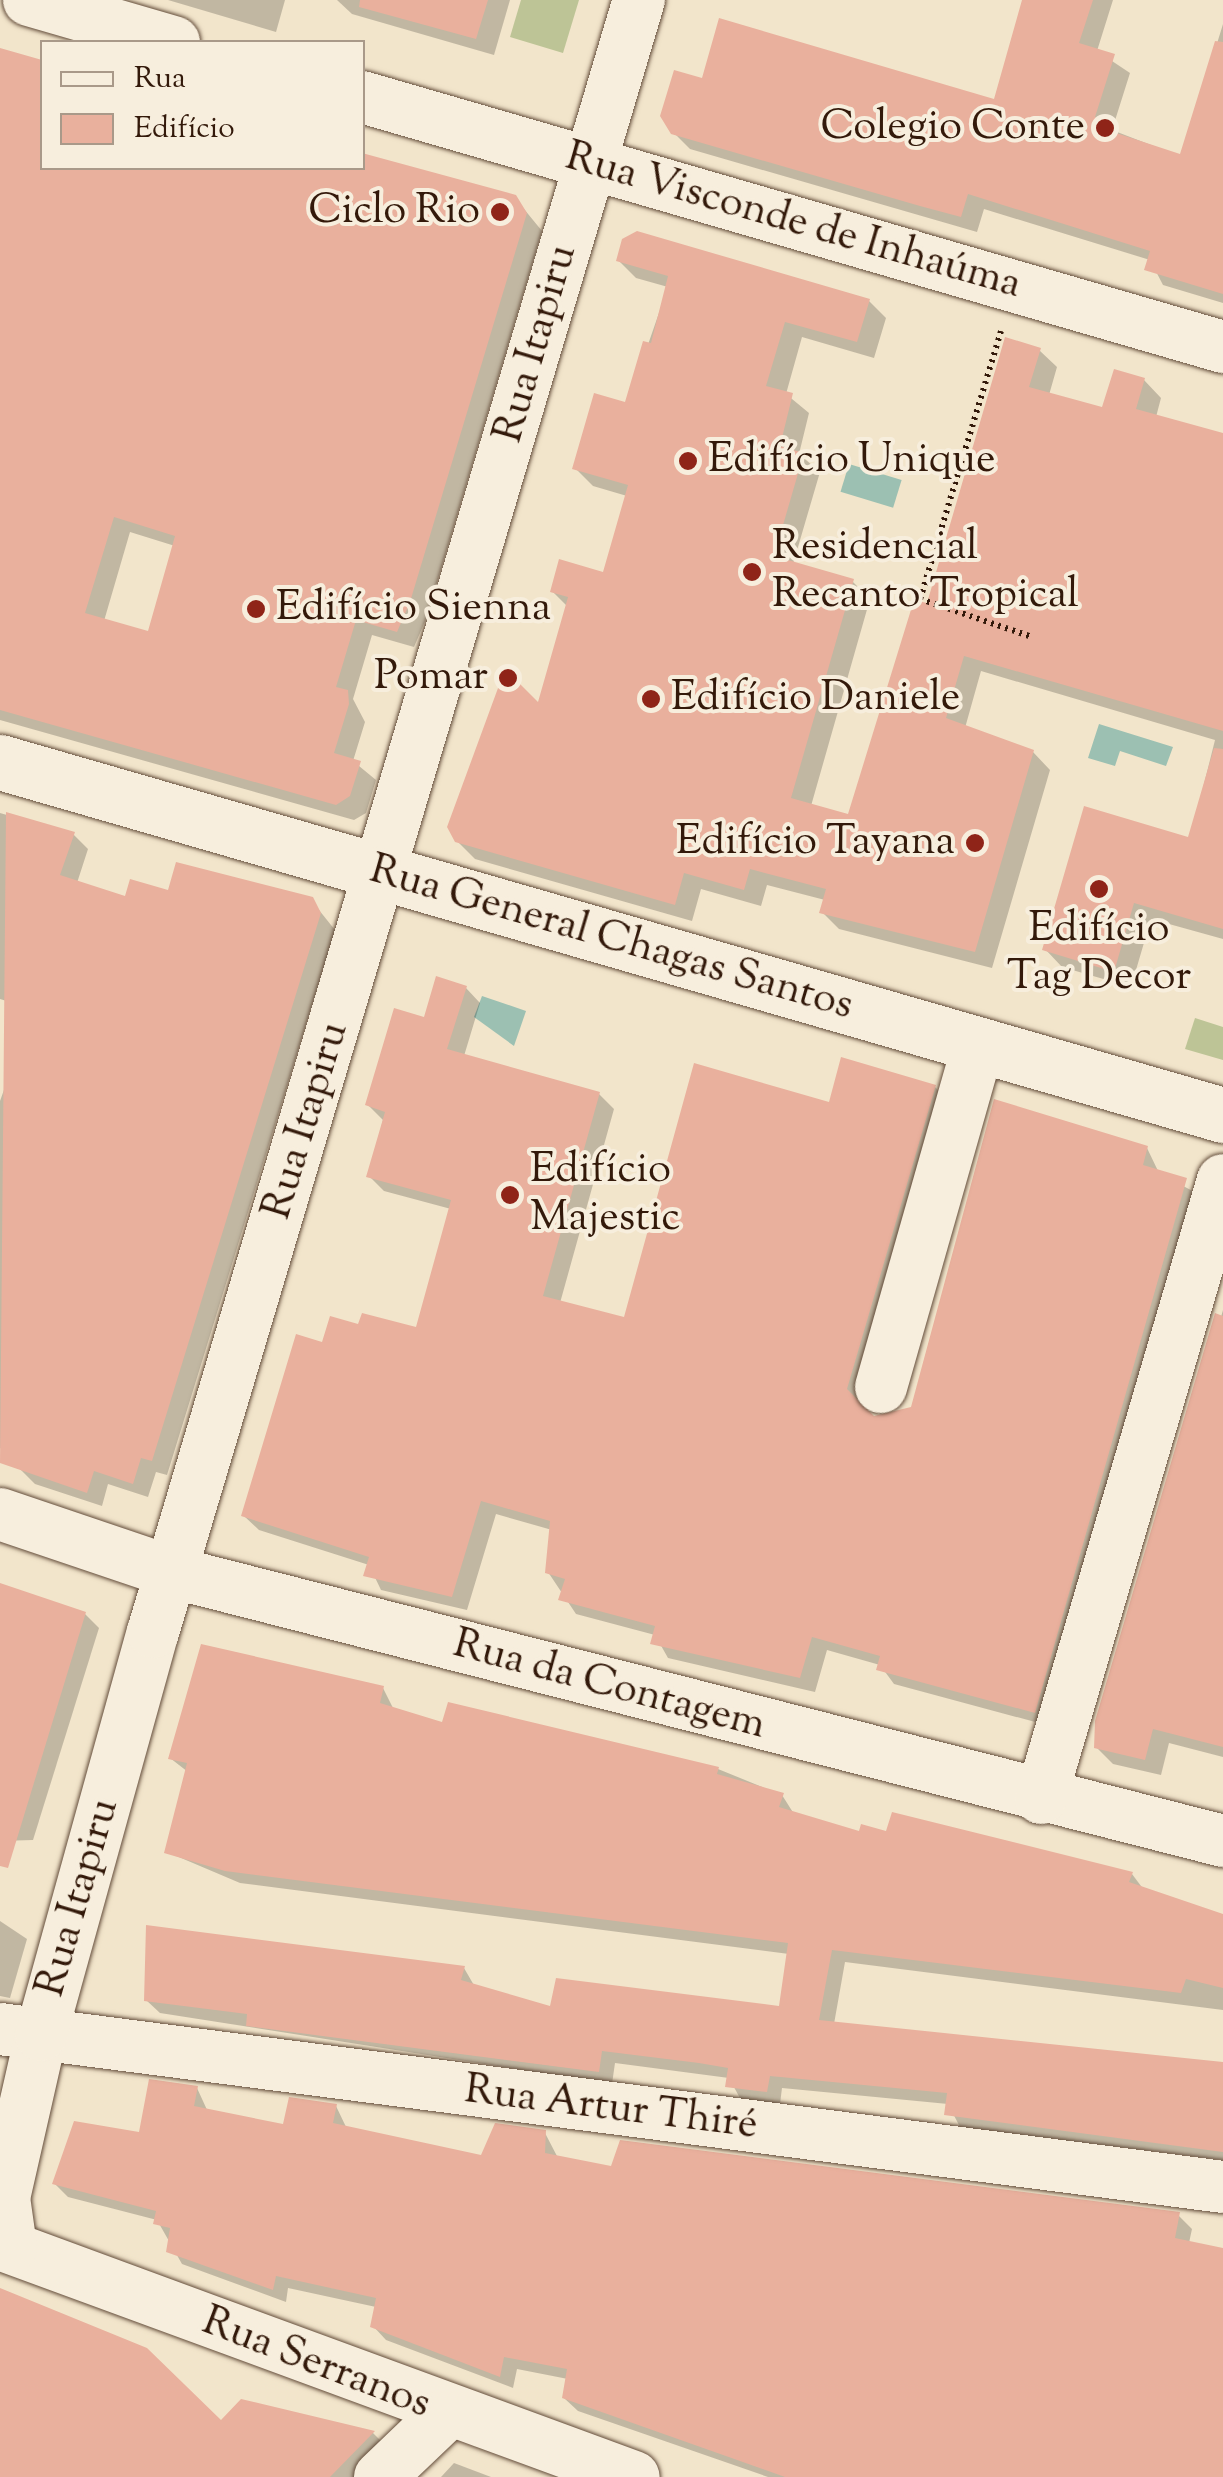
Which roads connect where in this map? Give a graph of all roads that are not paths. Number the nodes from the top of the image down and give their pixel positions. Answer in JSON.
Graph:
{"nodes":[{"id":1,"x":29,"y":0,"type":"edge"},
{"id":2,"x":639,"y":0,"type":"edge"},
{"id":3,"x":167,"y":40,"type":"edge"},
{"id":4,"x":365,"y":99,"type":"edge"},
{"id":5,"x":590,"y":164,"type":"junction"},
{"id":6,"x":1223,"y":347,"type":"edge"},
{"id":7,"x":0,"y":762,"type":"edge"},
{"id":8,"x":382,"y":873,"type":"junction"},
{"id":9,"x":979,"y":1044,"type":"junction"},
{"id":10,"x":1223,"y":1115,"type":"edge"},
{"id":11,"x":1223,"y":1180,"type":"edge"},
{"id":12,"x":881,"y":1387,"type":"dead end"},
{"id":13,"x":0,"y":1514,"type":"edge"},
{"id":14,"x":171,"y":1572,"type":"junction"},
{"id":15,"x":1041,"y":1798,"type":"junction"},
{"id":16,"x":1223,"y":1841,"type":"edge"},
{"id":17,"x":20,"y":2032,"type":"edge"},
{"id":18,"x":1223,"y":2187,"type":"edge"},
{"id":19,"x":4,"y":2223,"type":"edge"},
{"id":20,"x":446,"y":2414,"type":"junction"},
{"id":21,"x":380,"y":2477,"type":"edge"},
{"id":22,"x":634,"y":2477,"type":"edge"}],
"edges":[{"from":1,"to":3,"type":"street"},
{"from":2,"to":5,"type":"street","name":"Rua Itapiru"},
{"from":4,"to":5,"type":"street","name":"Rua Visconde de Inhaúma"},
{"from":5,"to":6,"type":"street","name":"Rua Visconde de Inhaúma"},
{"from":5,"to":8,"type":"street","name":"Rua Itapiru"},
{"from":7,"to":8,"type":"street","name":"Rua General Chagas Santos"},
{"from":8,"to":9,"type":"street","name":"Rua General Chagas Santos"},
{"from":8,"to":14,"type":"street","name":"Rua Itapiru"},
{"from":9,"to":10,"type":"street","name":"Rua General Chagas Santos"},
{"from":9,"to":12,"type":"street"},
{"from":11,"to":15,"type":"street"},
{"from":13,"to":14,"type":"street","name":"Rua da Contagem"},
{"from":14,"to":15,"type":"street","name":"Rua da Contagem"},
{"from":14,"to":17,"type":"street","name":"Rua Itapiru"},
{"from":15,"to":16,"type":"street","name":"Rua da Contagem"},
{"from":17,"to":18,"type":"street","name":"Rua Artur Thiré"},
{"from":17,"to":19,"type":"street","name":"Rua Itapiru"},
{"from":19,"to":20,"type":"street","name":"Rua Serranos"},
{"from":20,"to":21,"type":"street"},
{"from":20,"to":22,"type":"street","name":"Rua Serranos"}]}
